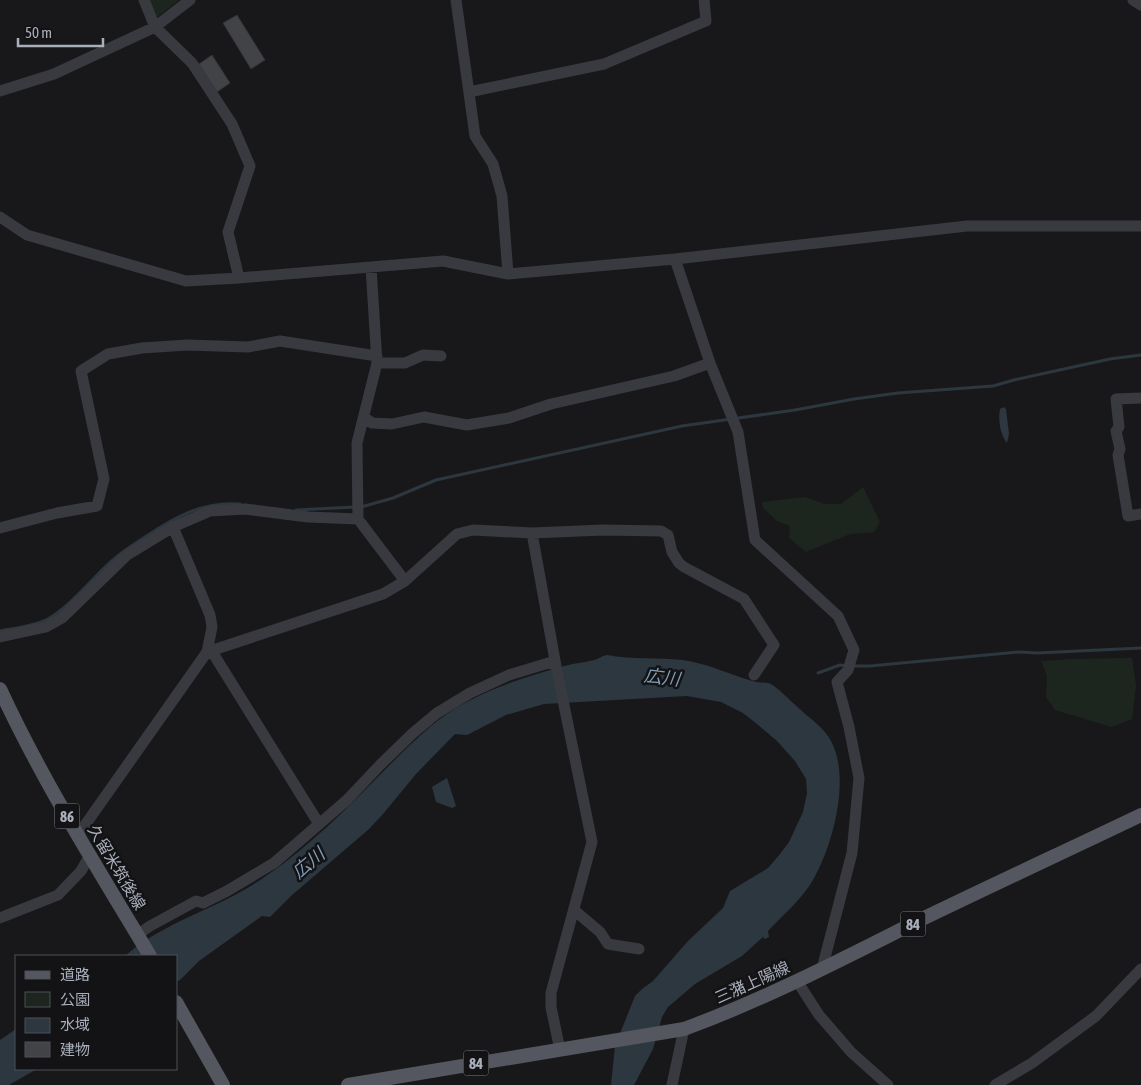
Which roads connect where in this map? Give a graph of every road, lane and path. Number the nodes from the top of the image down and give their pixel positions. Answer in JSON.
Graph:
{"nodes":[{"id":1,"x":144,"y":0,"type":"edge"},
{"id":2,"x":190,"y":0,"type":"edge"},
{"id":3,"x":456,"y":0,"type":"edge"},
{"id":4,"x":704,"y":0,"type":"edge"},
{"id":5,"x":1133,"y":0,"type":"edge"},
{"id":6,"x":1141,"y":5,"type":"edge"},
{"id":7,"x":155,"y":27,"type":"junction"},
{"id":8,"x":0,"y":91,"type":"edge"},
{"id":9,"x":469,"y":92,"type":"junction"},
{"id":10,"x":0,"y":217,"type":"edge"},
{"id":11,"x":1141,"y":226,"type":"edge"},
{"id":12,"x":675,"y":259,"type":"junction"},
{"id":13,"x":371,"y":267,"type":"junction"},
{"id":14,"x":508,"y":274,"type":"junction"},
{"id":15,"x":239,"y":278,"type":"junction"},
{"id":16,"x":441,"y":356,"type":"dead end"},
{"id":17,"x":377,"y":359,"type":"junction"},
{"id":18,"x":710,"y":363,"type":"junction"},
{"id":19,"x":1141,"y":398,"type":"edge"},
{"id":20,"x":364,"y":417,"type":"junction"},
{"id":21,"x":1141,"y":514,"type":"edge"},
{"id":22,"x":358,"y":519,"type":"junction"},
{"id":23,"x":173,"y":527,"type":"junction"},
{"id":24,"x":0,"y":528,"type":"edge"},
{"id":25,"x":532,"y":533,"type":"junction"},
{"id":26,"x":405,"y":581,"type":"junction"},
{"id":27,"x":0,"y":637,"type":"edge"},
{"id":28,"x":209,"y":651,"type":"junction"},
{"id":29,"x":556,"y":663,"type":"junction"},
{"id":30,"x":754,"y":676,"type":"dead end"},
{"id":31,"x":0,"y":689,"type":"edge"},
{"id":32,"x":1141,"y":815,"type":"edge"},
{"id":33,"x":319,"y":824,"type":"junction"},
{"id":34,"x":78,"y":836,"type":"junction"},
{"id":35,"x":90,"y":855,"type":"junction"},
{"id":36,"x":574,"y":910,"type":"junction"},
{"id":37,"x":0,"y":918,"type":"edge"},
{"id":38,"x":139,"y":938,"type":"junction"},
{"id":39,"x":639,"y":949,"type":"dead end"},
{"id":40,"x":149,"y":955,"type":"edge"},
{"id":41,"x":1141,"y":969,"type":"edge"},
{"id":42,"x":822,"y":970,"type":"junction"},
{"id":43,"x":797,"y":980,"type":"junction"},
{"id":44,"x":178,"y":1006,"type":"edge"},
{"id":45,"x":678,"y":1030,"type":"junction"},
{"id":46,"x":560,"y":1050,"type":"junction"},
{"id":47,"x":223,"y":1085,"type":"edge"},
{"id":48,"x":348,"y":1085,"type":"edge"},
{"id":49,"x":672,"y":1085,"type":"edge"},
{"id":50,"x":888,"y":1085,"type":"edge"},
{"id":51,"x":995,"y":1085,"type":"edge"}],
"edges":[{"from":1,"to":7,"type":"street"},
{"from":2,"to":7,"type":"street"},
{"from":3,"to":9,"type":"street"},
{"from":4,"to":9,"type":"street"},
{"from":5,"to":6,"type":"street"},
{"from":7,"to":8,"type":"street"},
{"from":7,"to":15,"type":"street"},
{"from":9,"to":14,"type":"street"},
{"from":10,"to":15,"type":"street"},
{"from":11,"to":12,"type":"street"},
{"from":12,"to":14,"type":"street"},
{"from":12,"to":18,"type":"street"},
{"from":13,"to":14,"type":"street"},
{"from":13,"to":15,"type":"street"},
{"from":13,"to":17,"type":"street"},
{"from":16,"to":17,"type":"street"},
{"from":17,"to":20,"type":"street"},
{"from":17,"to":24,"type":"street"},
{"from":18,"to":20,"type":"street"},
{"from":18,"to":42,"type":"street"},
{"from":19,"to":21,"type":"street"},
{"from":20,"to":22,"type":"street"},
{"from":22,"to":23,"type":"street"},
{"from":22,"to":26,"type":"street"},
{"from":23,"to":27,"type":"street"},
{"from":23,"to":28,"type":"street"},
{"from":25,"to":26,"type":"street"},
{"from":25,"to":29,"type":"street"},
{"from":25,"to":30,"type":"street"},
{"from":26,"to":28,"type":"street"},
{"from":28,"to":33,"type":"street"},
{"from":28,"to":34,"type":"street"},
{"from":29,"to":33,"type":"street"},
{"from":29,"to":36,"type":"street"},
{"from":31,"to":34,"type":"main road","name":"久留米筑後線","number":"86"},
{"from":32,"to":42,"type":"main road","name":"三潴上陽線","number":"84"},
{"from":33,"to":38,"type":"street"},
{"from":34,"to":35,"type":"main road","name":"久留米筑後線","number":"86"},
{"from":35,"to":37,"type":"street"},
{"from":35,"to":38,"type":"main road","name":"久留米筑後線","number":"86"},
{"from":36,"to":39,"type":"street"},
{"from":36,"to":46,"type":"street"},
{"from":38,"to":40,"type":"main road","name":"久留米筑後線","number":"86"},
{"from":41,"to":51,"type":"street"},
{"from":42,"to":43,"type":"main road","name":"三潴上陽線","number":"84"},
{"from":43,"to":45,"type":"main road","name":"三潴上陽線","number":"84"},
{"from":43,"to":50,"type":"street"},
{"from":44,"to":47,"type":"main road"},
{"from":45,"to":46,"type":"main road","name":"三潴上陽線","number":"84"},
{"from":45,"to":49,"type":"street"},
{"from":46,"to":48,"type":"main road","name":"三潴上陽線","number":"84"}]}
